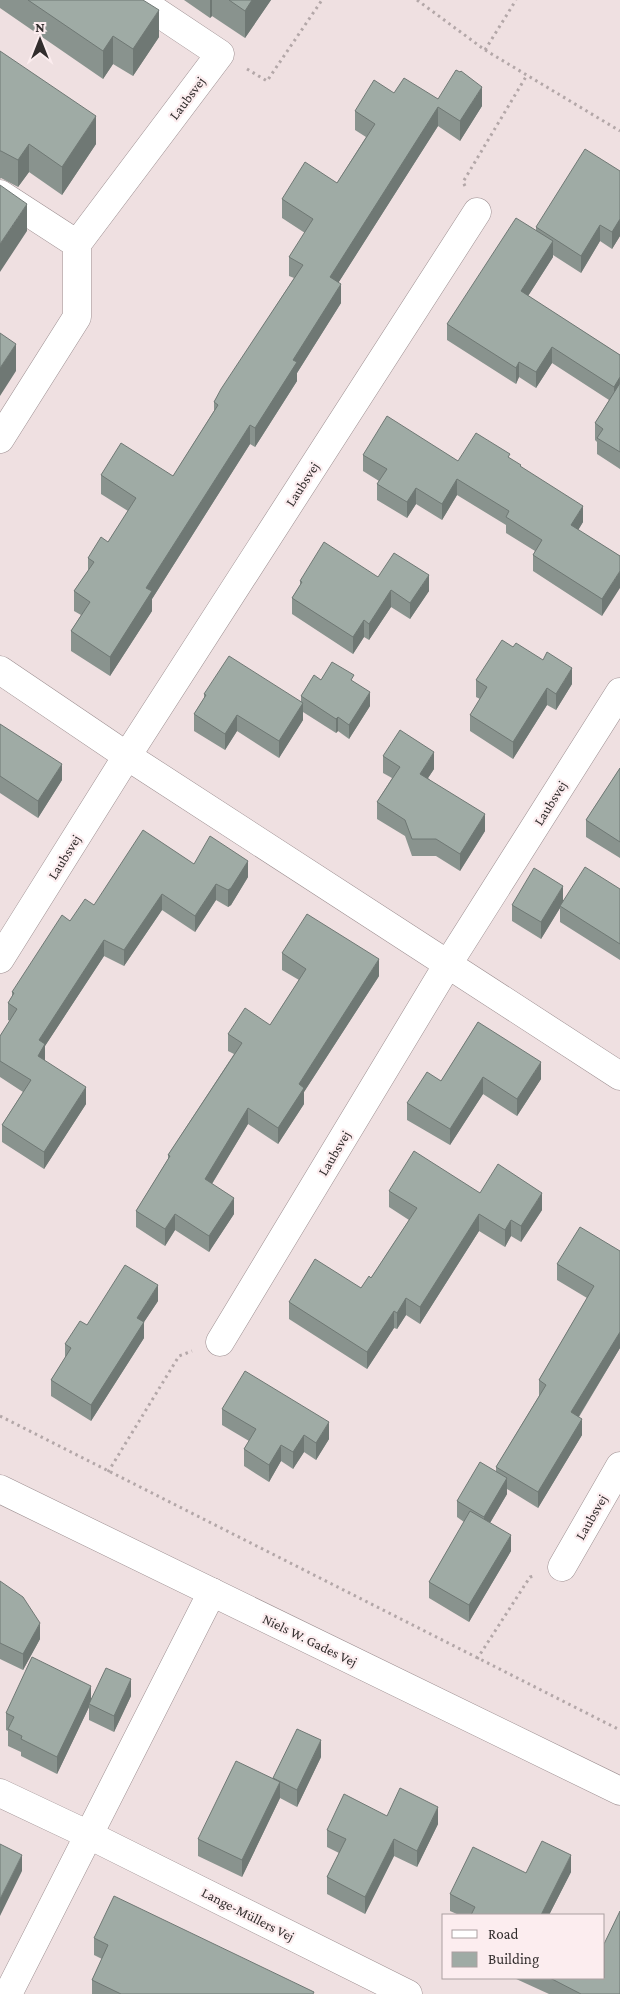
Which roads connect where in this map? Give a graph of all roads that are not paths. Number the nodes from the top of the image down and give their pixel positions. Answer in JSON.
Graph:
{"nodes":[{"id":1,"x":139,"y":0,"type":"edge"},
{"id":2,"x":0,"y":194,"type":"edge"},
{"id":3,"x":477,"y":212,"type":"road end"},
{"id":4,"x":77,"y":244,"type":"junction"},
{"id":5,"x":0,"y":439,"type":"edge"},
{"id":6,"x":0,"y":670,"type":"edge"},
{"id":7,"x":620,"y":692,"type":"edge"},
{"id":8,"x":127,"y":756,"type":"junction"},
{"id":9,"x":0,"y":959,"type":"edge"},
{"id":10,"x":448,"y":964,"type":"junction"},
{"id":11,"x":620,"y":1076,"type":"edge"},
{"id":12,"x":220,"y":1342,"type":"road end"},
{"id":13,"x":620,"y":1466,"type":"edge"},
{"id":14,"x":0,"y":1489,"type":"edge"},
{"id":15,"x":562,"y":1568,"type":"road end"},
{"id":16,"x":212,"y":1592,"type":"junction"},
{"id":17,"x":620,"y":1791,"type":"edge"},
{"id":18,"x":0,"y":1793,"type":"edge"},
{"id":19,"x":89,"y":1835,"type":"junction"},
{"id":20,"x":8,"y":1994,"type":"edge"},
{"id":21,"x":408,"y":1994,"type":"edge"}],
"edges":[{"from":1,"to":4,"type":"street","name":"Laubsvej"},
{"from":2,"to":4,"type":"street"},
{"from":3,"to":8,"type":"street","name":"Laubsvej"},
{"from":4,"to":5,"type":"street"},
{"from":6,"to":8,"type":"street"},
{"from":7,"to":10,"type":"street","name":"Laubsvej"},
{"from":8,"to":9,"type":"street","name":"Laubsvej"},
{"from":8,"to":10,"type":"street"},
{"from":10,"to":11,"type":"street"},
{"from":10,"to":12,"type":"street","name":"Laubsvej"},
{"from":13,"to":15,"type":"street","name":"Laubsvej"},
{"from":14,"to":16,"type":"street","name":"Niels W. Gades Vej"},
{"from":16,"to":17,"type":"street","name":"Niels W. Gades Vej"},
{"from":16,"to":19,"type":"street"},
{"from":18,"to":19,"type":"street","name":"Lange-Müllers Vej"},
{"from":19,"to":20,"type":"street"},
{"from":19,"to":21,"type":"street","name":"Lange-Müllers Vej"}]}
